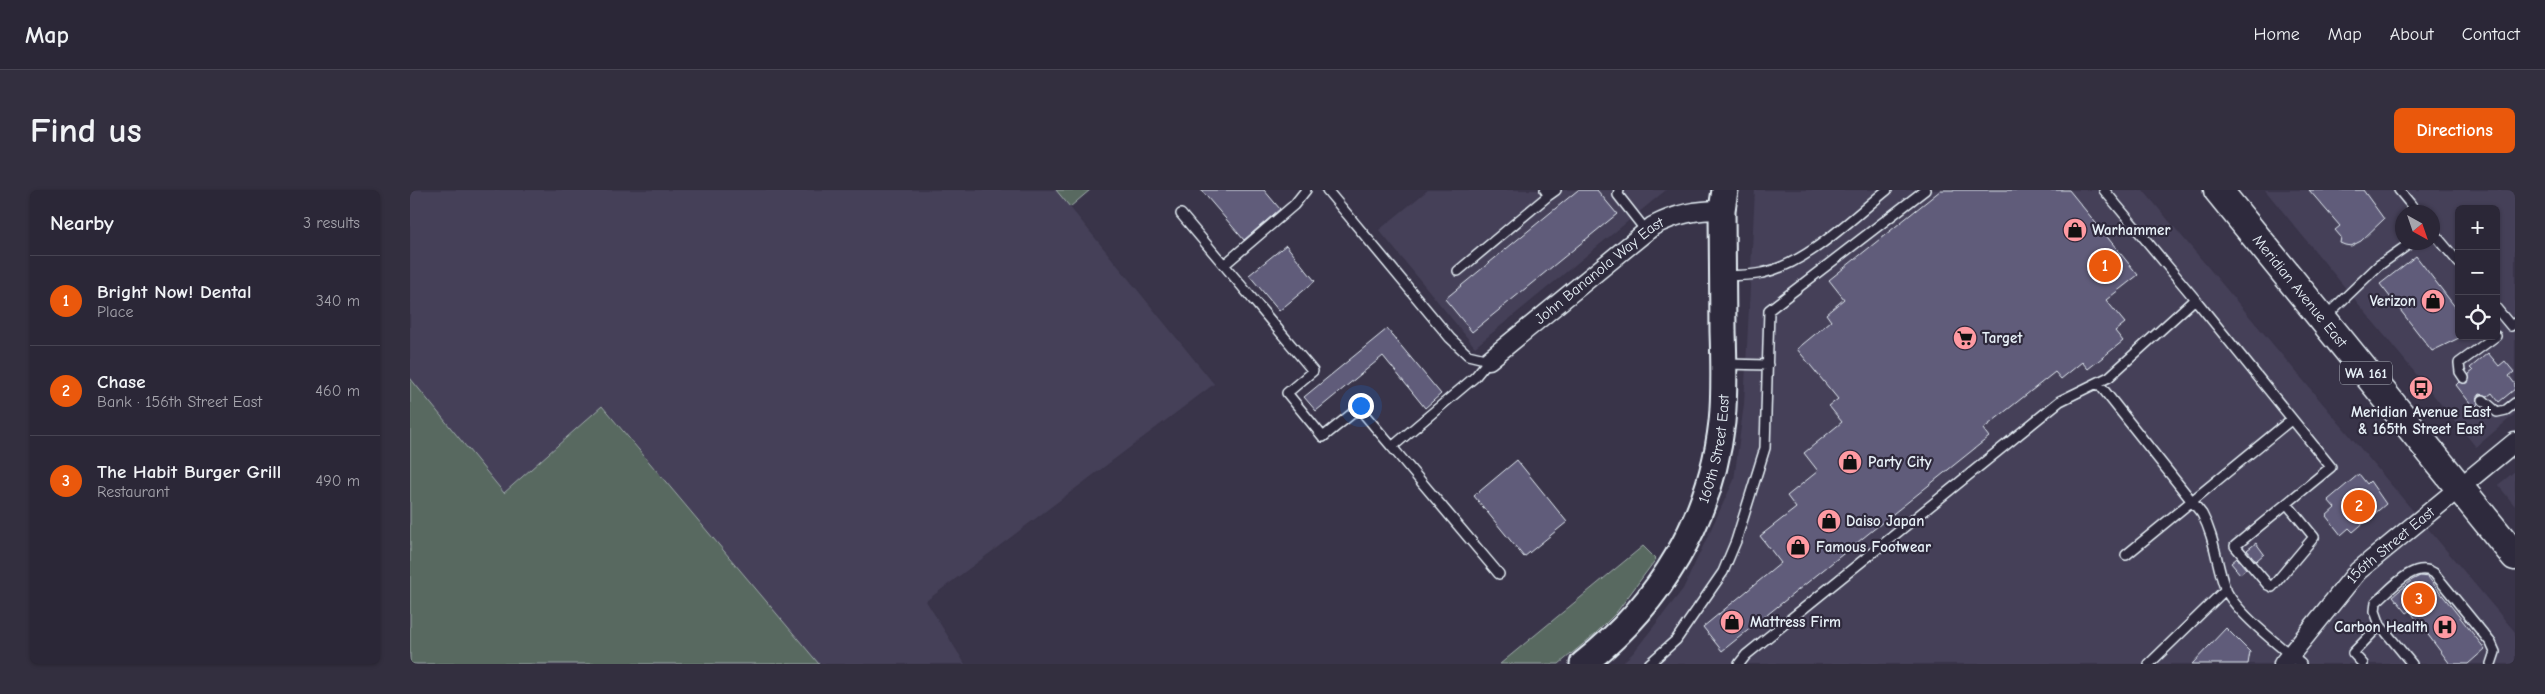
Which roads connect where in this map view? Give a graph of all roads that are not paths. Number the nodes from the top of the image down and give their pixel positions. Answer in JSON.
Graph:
{"nodes":[{"id":1,"x":1306,"y":190,"type":"edge"},
{"id":2,"x":1327,"y":190,"type":"edge"},
{"id":3,"x":1619,"y":190,"type":"edge"},
{"id":4,"x":1887,"y":190,"type":"edge"},
{"id":5,"x":1925,"y":190,"type":"edge"},
{"id":6,"x":2104,"y":190,"type":"edge"},
{"id":7,"x":2218,"y":190,"type":"edge"},
{"id":8,"x":2399,"y":190,"type":"edge"},
{"id":9,"x":1550,"y":192,"type":"edge"},
{"id":10,"x":1723,"y":200,"type":"edge"},
{"id":11,"x":2411,"y":205,"type":"edge"},
{"id":12,"x":1181,"y":214,"type":"dead end"},
{"id":13,"x":1647,"y":232,"type":"junction"},
{"id":14,"x":2440,"y":240,"type":"edge"},
{"id":15,"x":2401,"y":250,"type":"edge"},
{"id":16,"x":2455,"y":258,"type":"edge"},
{"id":17,"x":1224,"y":265,"type":"junction"},
{"id":18,"x":1458,"y":271,"type":"dead end"},
{"id":19,"x":1723,"y":276,"type":"junction"},
{"id":20,"x":2195,"y":299,"type":"junction"},
{"id":21,"x":2500,"y":312,"type":"edge"},
{"id":22,"x":2322,"y":320,"type":"junction"},
{"id":23,"x":2513,"y":325,"type":"edge"},
{"id":24,"x":2500,"y":333,"type":"edge"},
{"id":25,"x":2491,"y":340,"type":"edge"},
{"id":26,"x":1489,"y":360,"type":"junction"},
{"id":27,"x":1724,"y":364,"type":"junction"},
{"id":28,"x":1768,"y":365,"type":"junction"},
{"id":29,"x":2464,"y":378,"type":"dead end"},
{"id":30,"x":2099,"y":384,"type":"junction"},
{"id":31,"x":2483,"y":400,"type":"dead end"},
{"id":32,"x":2515,"y":403,"type":"edge"},
{"id":33,"x":2292,"y":419,"type":"junction"},
{"id":34,"x":2515,"y":442,"type":"edge"},
{"id":35,"x":1392,"y":447,"type":"junction"},
{"id":36,"x":2461,"y":487,"type":"junction"},
{"id":37,"x":2192,"y":501,"type":"junction"},
{"id":38,"x":2286,"y":504,"type":"junction"},
{"id":39,"x":2126,"y":554,"type":"dead end"},
{"id":40,"x":2515,"y":556,"type":"edge"},
{"id":41,"x":1499,"y":574,"type":"dead end"},
{"id":42,"x":2226,"y":589,"type":"junction"},
{"id":43,"x":2380,"y":625,"type":"junction"},
{"id":44,"x":2291,"y":661,"type":"edge"},
{"id":45,"x":1583,"y":664,"type":"edge"},
{"id":46,"x":1649,"y":664,"type":"edge"},
{"id":47,"x":1739,"y":664,"type":"edge"},
{"id":48,"x":2149,"y":664,"type":"edge"},
{"id":49,"x":2363,"y":664,"type":"edge"},
{"id":50,"x":2412,"y":664,"type":"edge"},
{"id":51,"x":2491,"y":664,"type":"edge"}],
"edges":[{"from":1,"to":17,"type":"lane"},
{"from":2,"to":26,"type":"lane"},
{"from":3,"to":13,"type":"lane"},
{"from":4,"to":19,"type":"lane"},
{"from":5,"to":28,"type":"lane"},
{"from":6,"to":20,"type":"lane"},
{"from":7,"to":22,"type":"main road","name":"Meridian Avenue East","number":"WA 161"},
{"from":8,"to":11,"type":"lane"},
{"from":9,"to":18,"type":"lane"},
{"from":10,"to":13,"type":"street","name":"John Bananola Way East"},
{"from":10,"to":19,"type":"street","name":"160th Street East"},
{"from":12,"to":17,"type":"lane"},
{"from":13,"to":26,"type":"street","name":"John Bananola Way East"},
{"from":14,"to":16,"type":"lane"},
{"from":15,"to":22,"type":"lane"},
{"from":17,"to":35,"type":"lane"},
{"from":19,"to":27,"type":"street","name":"160th Street East"},
{"from":20,"to":30,"type":"lane"},
{"from":20,"to":33,"type":"lane"},
{"from":21,"to":23,"type":"lane"},
{"from":22,"to":36,"type":"main road","name":"Meridian Avenue East","number":"WA 161"},
{"from":23,"to":24,"type":"lane"},
{"from":25,"to":29,"type":"lane"},
{"from":26,"to":35,"type":"lane"},
{"from":27,"to":28,"type":"lane"},
{"from":27,"to":45,"type":"street","name":"160th Street East"},
{"from":28,"to":46,"type":"lane"},
{"from":30,"to":37,"type":"lane"},
{"from":30,"to":47,"type":"lane"},
{"from":31,"to":32,"type":"lane"},
{"from":33,"to":37,"type":"lane"},
{"from":33,"to":38,"type":"lane"},
{"from":34,"to":36,"type":"street","name":"156th Street East"},
{"from":35,"to":41,"type":"lane"},
{"from":36,"to":40,"type":"main road","name":"Meridian Avenue East","number":"WA 161"},
{"from":36,"to":44,"type":"street","name":"156th Street East"},
{"from":37,"to":39,"type":"lane"},
{"from":37,"to":42,"type":"lane"},
{"from":38,"to":38,"type":"lane"},
{"from":42,"to":44,"type":"lane"},
{"from":42,"to":48,"type":"lane"},
{"from":43,"to":49,"type":"lane"},
{"from":43,"to":50,"type":"lane"},
{"from":43,"to":51,"type":"lane"}]}
